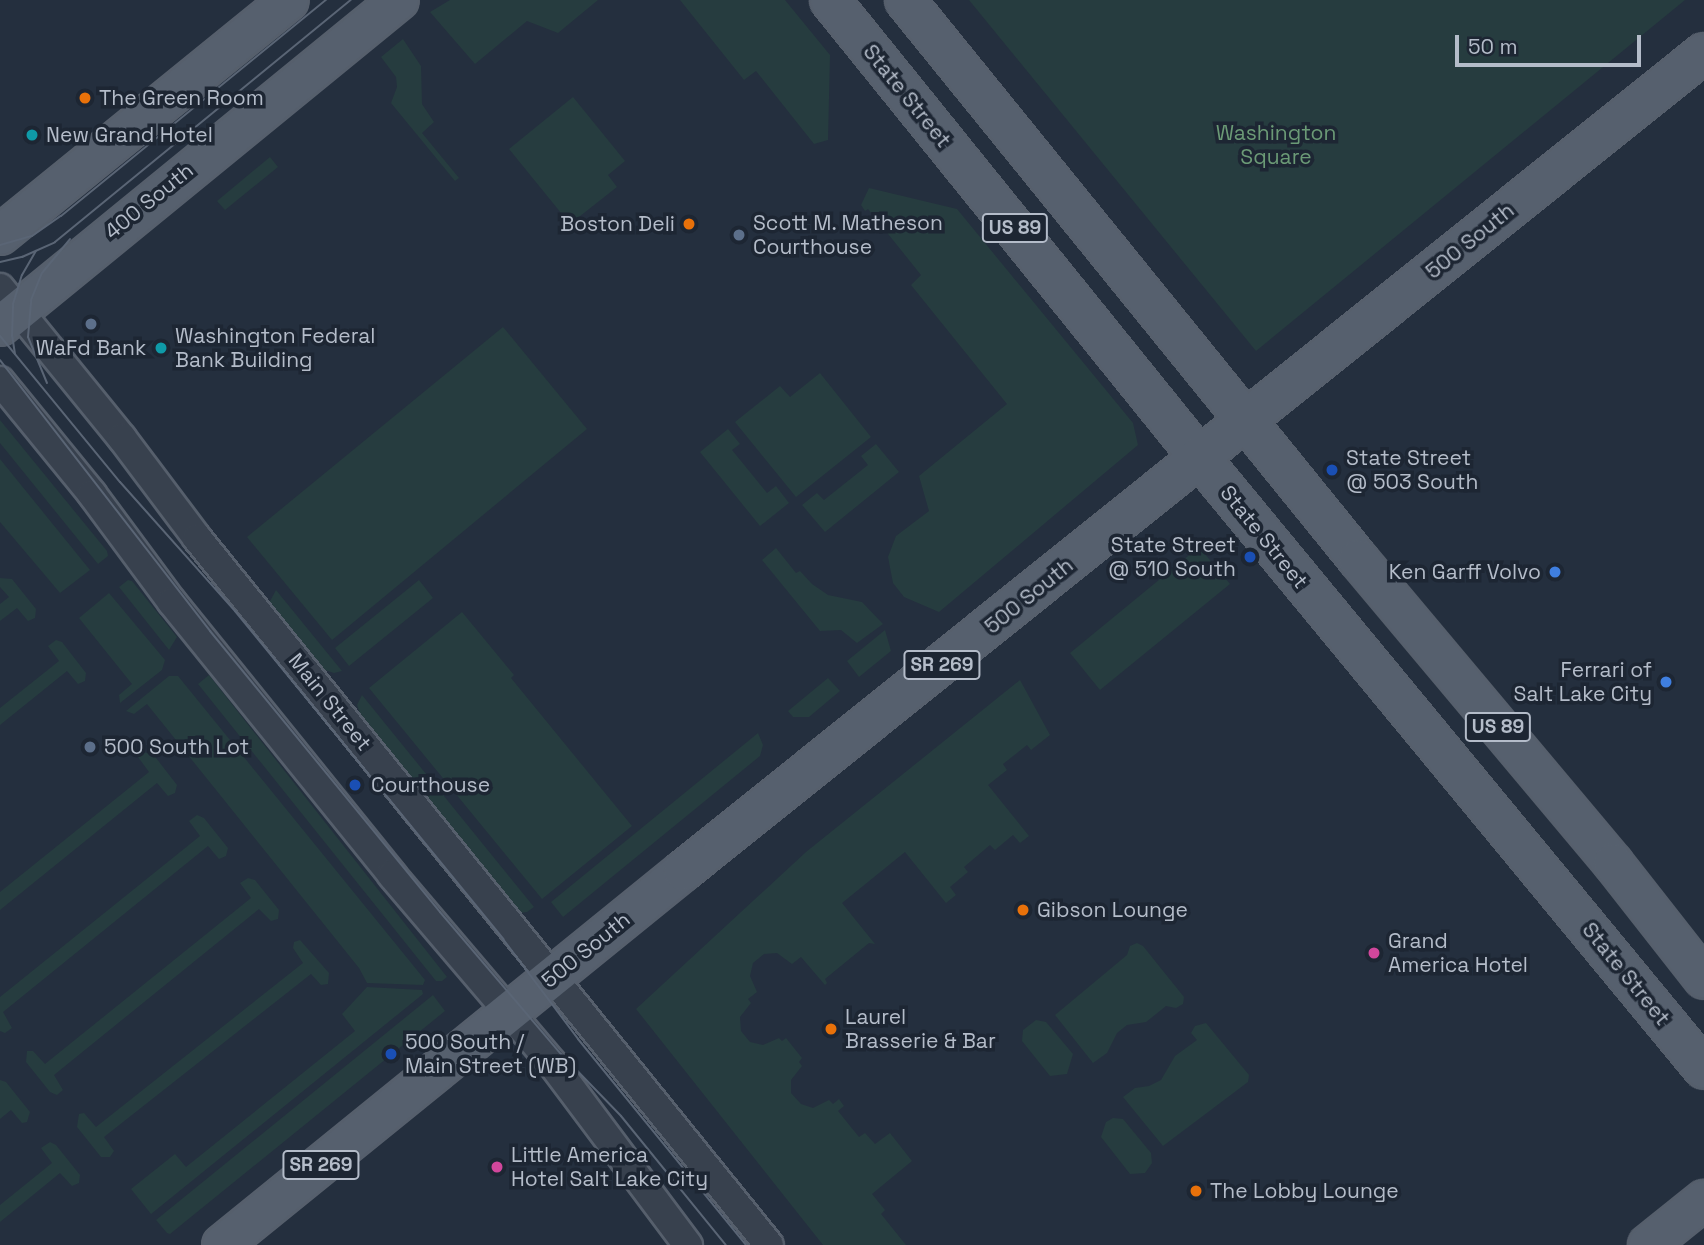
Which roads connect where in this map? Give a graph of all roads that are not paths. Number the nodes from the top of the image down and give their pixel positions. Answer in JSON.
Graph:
{"nodes":[{"id":1,"x":289,"y":0,"type":"edge"},
{"id":2,"x":399,"y":0,"type":"edge"},
{"id":3,"x":830,"y":0,"type":"edge"},
{"id":4,"x":905,"y":0,"type":"edge"},
{"id":5,"x":1704,"y":53,"type":"edge"},
{"id":6,"x":0,"y":236,"type":"edge"},
{"id":7,"x":6,"y":308,"type":"edge"},
{"id":8,"x":0,"y":381,"type":"edge"},
{"id":9,"x":1247,"y":420,"type":"junction"},
{"id":10,"x":1199,"y":457,"type":"junction"},
{"id":11,"x":554,"y":976,"type":"junction"},
{"id":12,"x":1704,"y":978,"type":"edge"},
{"id":13,"x":508,"y":1013,"type":"junction"},
{"id":14,"x":1704,"y":1069,"type":"edge"},
{"id":15,"x":1704,"y":1200,"type":"edge"},
{"id":16,"x":222,"y":1245,"type":"edge"},
{"id":17,"x":688,"y":1245,"type":"edge"},
{"id":18,"x":769,"y":1245,"type":"edge"},
{"id":19,"x":1648,"y":1245,"type":"edge"}],
"edges":[{"from":1,"to":6,"type":"main road"},
{"from":2,"to":7,"type":"main road","name":"400 South"},
{"from":3,"to":10,"type":"main road","name":"State Street","number":"US 89"},
{"from":4,"to":9,"type":"main road","number":"US 89"},
{"from":5,"to":9,"type":"main road","name":"500 South"},
{"from":7,"to":11,"type":"street","name":"Main Street"},
{"from":8,"to":13,"type":"street"},
{"from":9,"to":10,"type":"main road","name":"500 South","number":"SR 269"},
{"from":9,"to":12,"type":"main road","number":"US 89"},
{"from":10,"to":11,"type":"main road","name":"500 South","number":"SR 269"},
{"from":10,"to":14,"type":"main road","name":"State Street","number":"US 89"},
{"from":11,"to":13,"type":"main road","name":"500 South","number":"SR 269"},
{"from":11,"to":18,"type":"street","name":"Main Street"},
{"from":13,"to":16,"type":"main road","name":"500 South","number":"SR 269"},
{"from":13,"to":17,"type":"street"},
{"from":15,"to":19,"type":"main road"}]}
